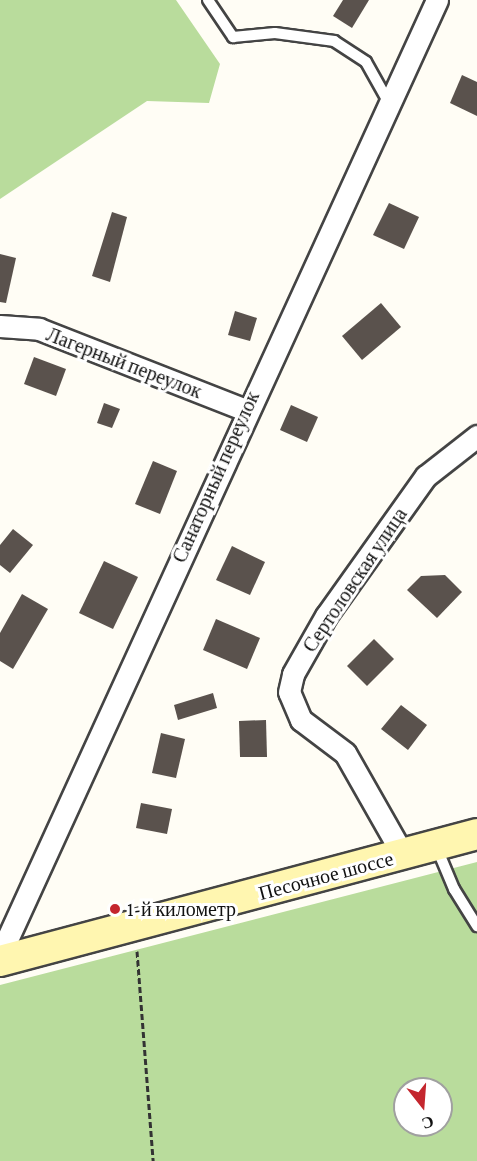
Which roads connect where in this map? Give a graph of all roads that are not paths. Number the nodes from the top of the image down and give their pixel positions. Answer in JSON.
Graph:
{"nodes":[{"id":1,"x":208,"y":0,"type":"edge"},
{"id":2,"x":437,"y":0,"type":"edge"},
{"id":3,"x":389,"y":103,"type":"junction"},
{"id":4,"x":0,"y":326,"type":"edge"},
{"id":5,"x":246,"y":410,"type":"junction"},
{"id":6,"x":477,"y":436,"type":"edge"},
{"id":7,"x":477,"y":834,"type":"edge"},
{"id":8,"x":435,"y":846,"type":"junction"},
{"id":9,"x":403,"y":855,"type":"junction"},
{"id":10,"x":477,"y":926,"type":"edge"},
{"id":11,"x":0,"y":956,"type":"edge"},
{"id":12,"x":0,"y":961,"type":"edge"}],
"edges":[{"from":1,"to":3,"type":"lane"},
{"from":2,"to":3,"type":"street","name":"Санаторный переулок"},
{"from":3,"to":5,"type":"street","name":"Санаторный переулок"},
{"from":4,"to":5,"type":"street","name":"Лагерный переулок"},
{"from":5,"to":11,"type":"street","name":"Санаторный переулок"},
{"from":6,"to":9,"type":"street","name":"Сертоловская улица"},
{"from":7,"to":8,"type":"main road","name":"Песочное шоссе"},
{"from":8,"to":9,"type":"main road","name":"Песочное шоссе"},
{"from":8,"to":10,"type":"lane"},
{"from":9,"to":12,"type":"main road","name":"Песочное шоссе"}]}
